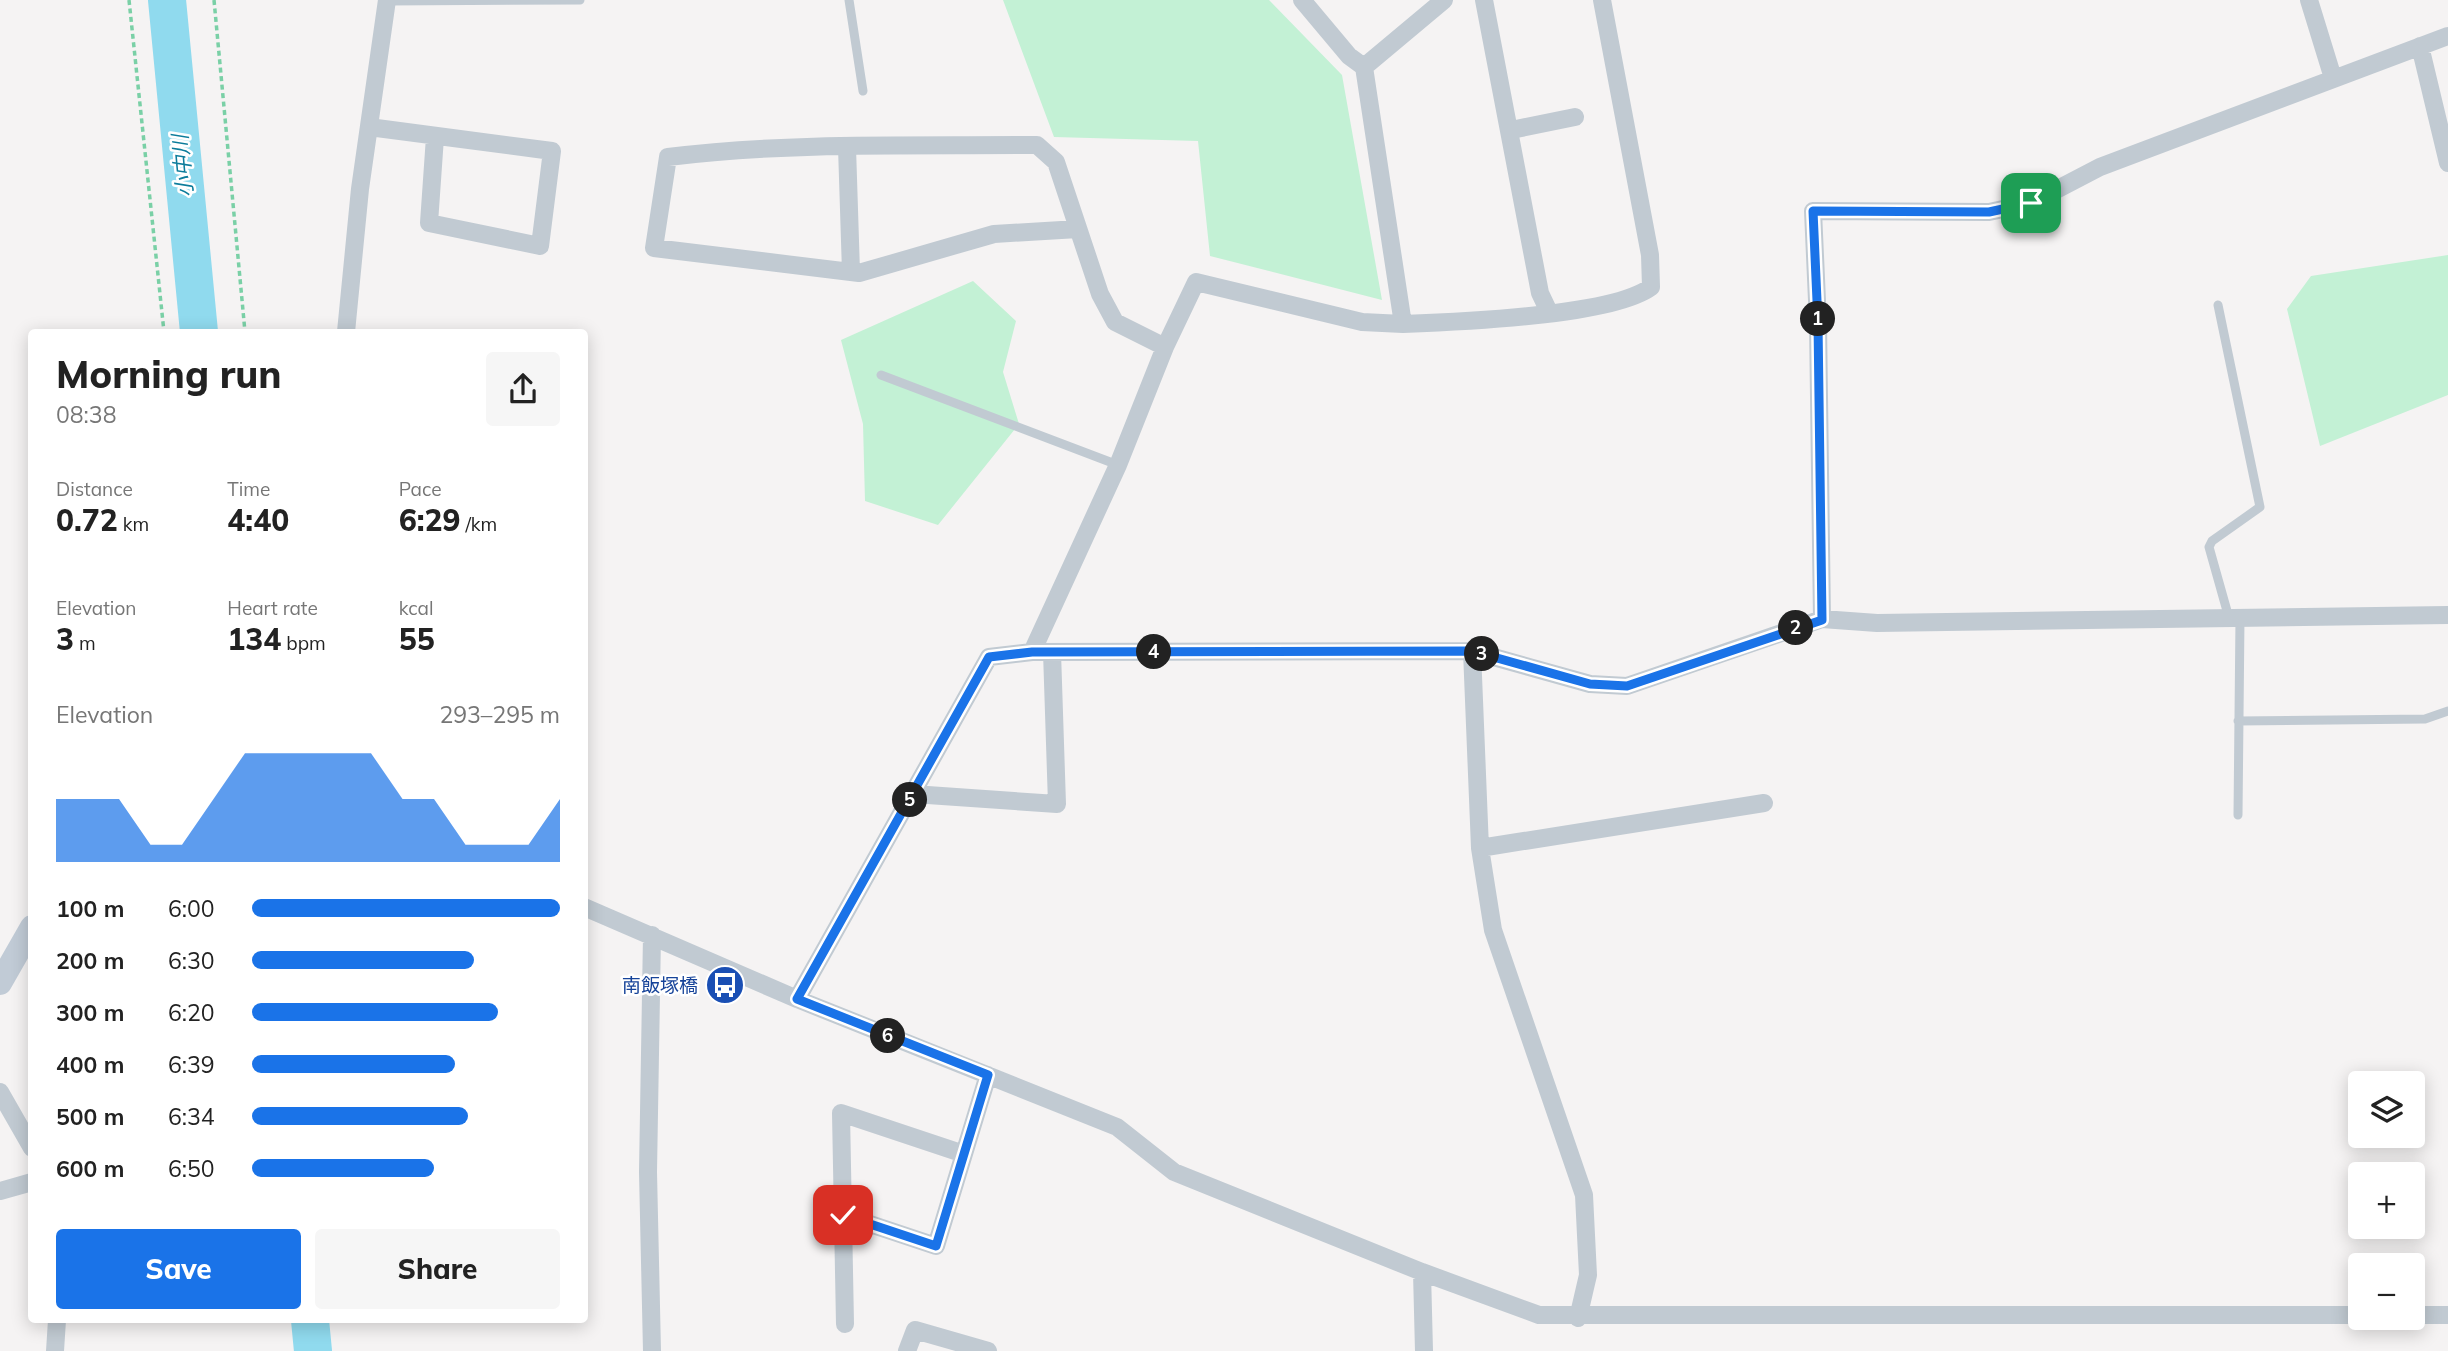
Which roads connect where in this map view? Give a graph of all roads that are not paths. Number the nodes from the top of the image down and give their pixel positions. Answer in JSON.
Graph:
{"nodes":[{"id":1,"x":387,"y":0,"type":"edge"},
{"id":2,"x":580,"y":0,"type":"edge"},
{"id":3,"x":849,"y":0,"type":"edge"},
{"id":4,"x":1302,"y":0,"type":"edge"},
{"id":5,"x":1444,"y":0,"type":"edge"},
{"id":6,"x":1484,"y":0,"type":"edge"},
{"id":7,"x":1602,"y":0,"type":"edge"},
{"id":8,"x":2309,"y":0,"type":"edge"},
{"id":9,"x":2448,"y":36,"type":"edge"},
{"id":10,"x":2420,"y":46,"type":"junction"},
{"id":11,"x":1364,"y":67,"type":"junction"},
{"id":12,"x":2333,"y":78,"type":"junction"},
{"id":13,"x":863,"y":92,"type":"dead end"},
{"id":14,"x":1575,"y":117,"type":"dead end"},
{"id":15,"x":369,"y":127,"type":"junction"},
{"id":16,"x":1511,"y":130,"type":"junction"},
{"id":17,"x":435,"y":137,"type":"junction"},
{"id":18,"x":847,"y":147,"type":"junction"},
{"id":19,"x":2448,"y":163,"type":"edge"},
{"id":20,"x":1078,"y":229,"type":"junction"},
{"id":21,"x":851,"y":272,"type":"junction"},
{"id":22,"x":2218,"y":305,"type":"dead end"},
{"id":23,"x":1549,"y":312,"type":"junction"},
{"id":24,"x":1403,"y":324,"type":"junction"},
{"id":25,"x":346,"y":329,"type":"edge"},
{"id":26,"x":1165,"y":347,"type":"junction"},
{"id":27,"x":881,"y":375,"type":"dead end"},
{"id":28,"x":1118,"y":465,"type":"junction"},
{"id":29,"x":2448,"y":615,"type":"edge"},
{"id":30,"x":2235,"y":618,"type":"junction"},
{"id":31,"x":1822,"y":620,"type":"junction"},
{"id":32,"x":1472,"y":651,"type":"junction"},
{"id":33,"x":1032,"y":652,"type":"junction"},
{"id":34,"x":1052,"y":652,"type":"junction"},
{"id":35,"x":2448,"y":711,"type":"edge"},
{"id":36,"x":2238,"y":720,"type":"junction"},
{"id":37,"x":913,"y":794,"type":"junction"},
{"id":38,"x":1763,"y":803,"type":"dead end"},
{"id":39,"x":2238,"y":815,"type":"dead end"},
{"id":40,"x":1480,"y":848,"type":"junction"},
{"id":41,"x":588,"y":909,"type":"edge"},
{"id":42,"x":28,"y":934,"type":"edge"},
{"id":43,"x":652,"y":934,"type":"junction"},
{"id":44,"x":0,"y":983,"type":"edge"},
{"id":45,"x":797,"y":999,"type":"junction"},
{"id":46,"x":988,"y":1075,"type":"junction"},
{"id":47,"x":0,"y":1092,"type":"edge"},
{"id":48,"x":28,"y":1142,"type":"edge"},
{"id":49,"x":964,"y":1154,"type":"junction"},
{"id":50,"x":28,"y":1183,"type":"edge"},
{"id":51,"x":0,"y":1191,"type":"edge"},
{"id":52,"x":843,"y":1215,"type":"junction"},
{"id":53,"x":1422,"y":1272,"type":"junction"},
{"id":54,"x":2348,"y":1315,"type":"edge"},
{"id":55,"x":2425,"y":1315,"type":"edge"},
{"id":56,"x":2448,"y":1315,"type":"edge"},
{"id":57,"x":1578,"y":1318,"type":"junction"},
{"id":58,"x":57,"y":1323,"type":"edge"},
{"id":59,"x":845,"y":1324,"type":"dead end"},
{"id":60,"x":55,"y":1351,"type":"edge"},
{"id":61,"x":652,"y":1351,"type":"edge"},
{"id":62,"x":907,"y":1351,"type":"edge"},
{"id":63,"x":985,"y":1351,"type":"edge"},
{"id":64,"x":1424,"y":1351,"type":"edge"}],
"edges":[{"from":1,"to":2,"type":"lane"},
{"from":1,"to":15,"type":"street"},
{"from":3,"to":13,"type":"lane"},
{"from":4,"to":11,"type":"street"},
{"from":5,"to":11,"type":"street"},
{"from":6,"to":16,"type":"street"},
{"from":7,"to":23,"type":"street"},
{"from":8,"to":12,"type":"street"},
{"from":9,"to":10,"type":"street"},
{"from":10,"to":12,"type":"street"},
{"from":10,"to":19,"type":"street"},
{"from":11,"to":24,"type":"street"},
{"from":12,"to":31,"type":"street"},
{"from":14,"to":16,"type":"street"},
{"from":15,"to":17,"type":"street"},
{"from":15,"to":25,"type":"street"},
{"from":16,"to":23,"type":"street"},
{"from":17,"to":17,"type":"street"},
{"from":18,"to":20,"type":"street"},
{"from":18,"to":21,"type":"street"},
{"from":18,"to":21,"type":"street"},
{"from":20,"to":21,"type":"street"},
{"from":20,"to":26,"type":"street"},
{"from":22,"to":30,"type":"lane"},
{"from":23,"to":24,"type":"street"},
{"from":24,"to":26,"type":"street"},
{"from":26,"to":28,"type":"street"},
{"from":27,"to":28,"type":"lane"},
{"from":28,"to":33,"type":"street"},
{"from":29,"to":30,"type":"street"},
{"from":30,"to":31,"type":"street"},
{"from":30,"to":36,"type":"lane"},
{"from":31,"to":32,"type":"street"},
{"from":32,"to":34,"type":"street"},
{"from":32,"to":40,"type":"street"},
{"from":33,"to":34,"type":"street"},
{"from":33,"to":37,"type":"street"},
{"from":34,"to":37,"type":"street"},
{"from":35,"to":36,"type":"lane"},
{"from":36,"to":39,"type":"lane"},
{"from":37,"to":45,"type":"street"},
{"from":38,"to":40,"type":"street"},
{"from":40,"to":57,"type":"street"},
{"from":41,"to":43,"type":"street"},
{"from":42,"to":44,"type":"street"},
{"from":43,"to":45,"type":"street"},
{"from":43,"to":61,"type":"street"},
{"from":45,"to":46,"type":"street"},
{"from":46,"to":49,"type":"street"},
{"from":46,"to":53,"type":"street"},
{"from":47,"to":48,"type":"street"},
{"from":49,"to":52,"type":"street"},
{"from":49,"to":52,"type":"street"},
{"from":50,"to":51,"type":"street"},
{"from":52,"to":59,"type":"street"},
{"from":53,"to":57,"type":"street"},
{"from":53,"to":64,"type":"street"},
{"from":54,"to":57,"type":"street"},
{"from":55,"to":56,"type":"street"},
{"from":58,"to":60,"type":"street"},
{"from":62,"to":63,"type":"street"}]}
